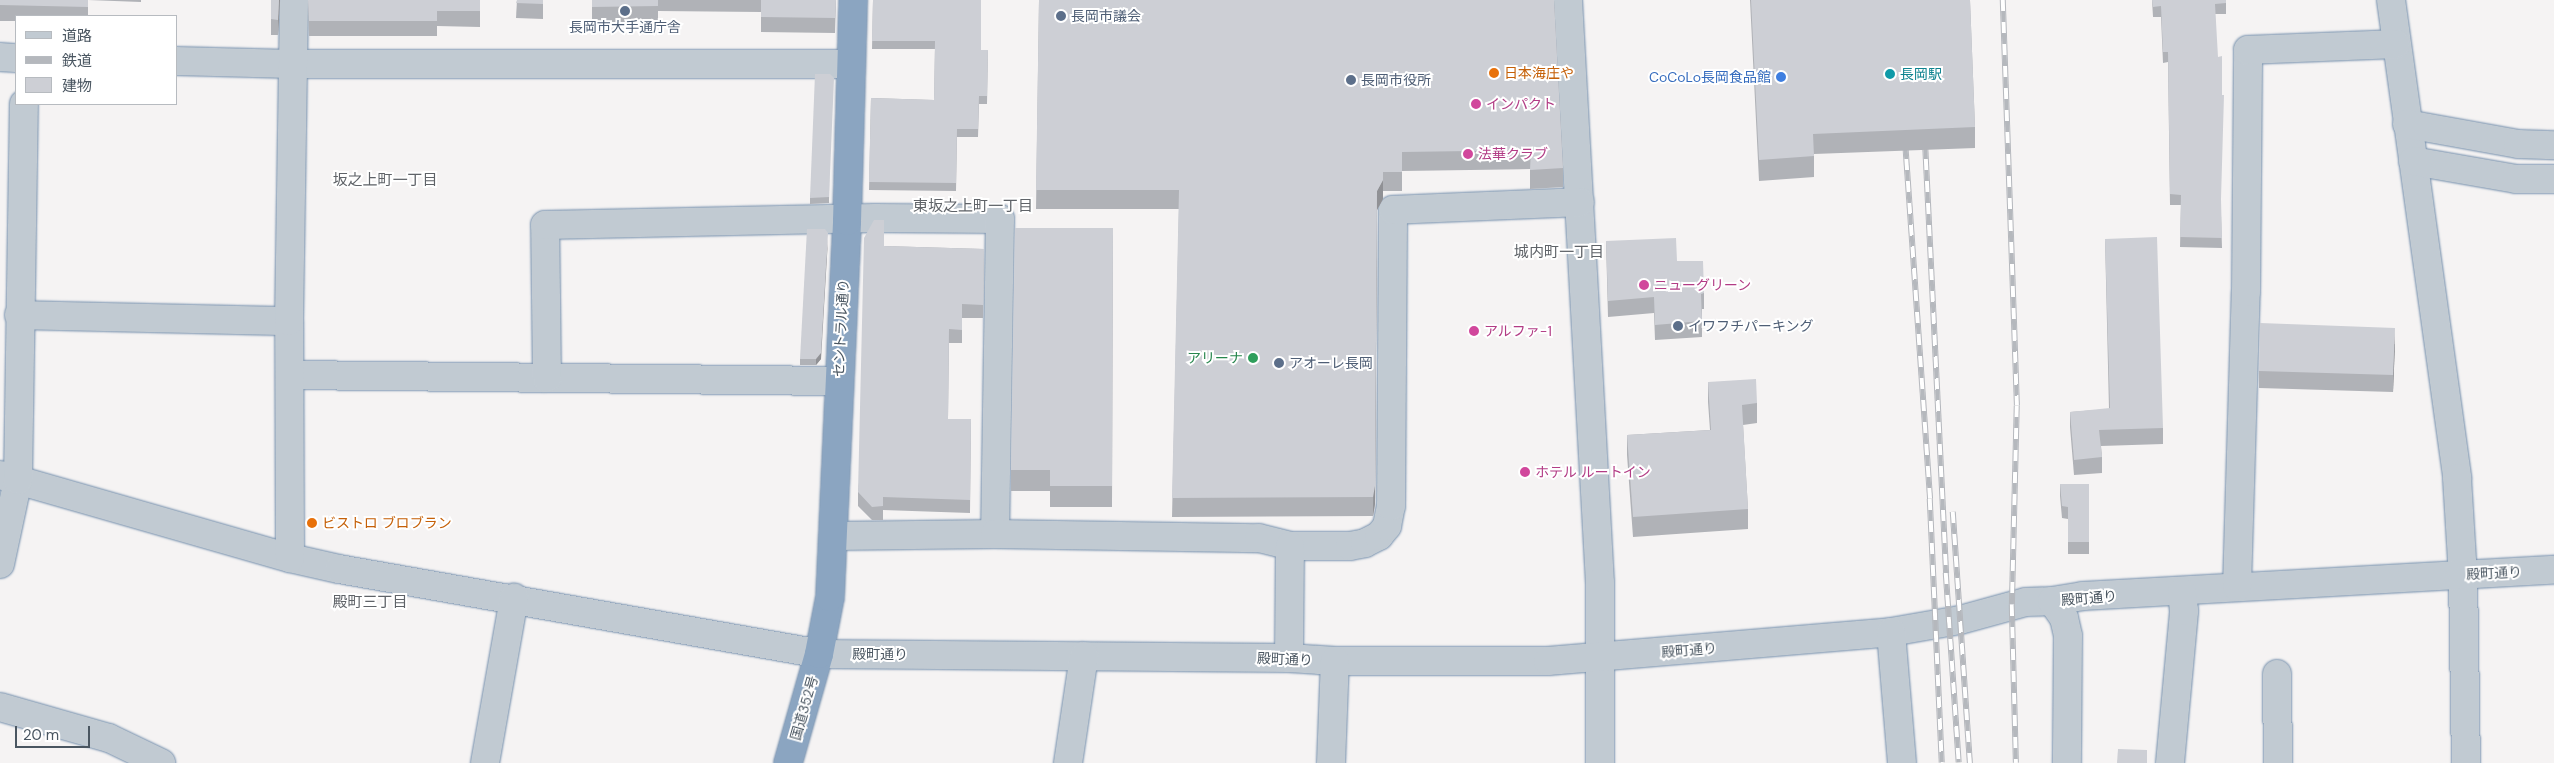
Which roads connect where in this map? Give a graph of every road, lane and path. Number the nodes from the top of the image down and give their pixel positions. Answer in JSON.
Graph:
{"nodes":[{"id":1,"x":294,"y":0,"type":"edge"},
{"id":2,"x":853,"y":0,"type":"edge"},
{"id":3,"x":1568,"y":0,"type":"edge"},
{"id":4,"x":2391,"y":0,"type":"edge"},
{"id":5,"x":2396,"y":44,"type":"junction"},
{"id":6,"x":0,"y":57,"type":"edge"},
{"id":7,"x":15,"y":58,"type":"edge"},
{"id":8,"x":178,"y":61,"type":"edge"},
{"id":9,"x":292,"y":64,"type":"junction"},
{"id":10,"x":851,"y":64,"type":"junction"},
{"id":11,"x":24,"y":105,"type":"edge"},
{"id":12,"x":2407,"y":124,"type":"junction"},
{"id":13,"x":2554,"y":145,"type":"edge"},
{"id":14,"x":2413,"y":161,"type":"junction"},
{"id":15,"x":2554,"y":179,"type":"edge"},
{"id":16,"x":1580,"y":202,"type":"junction"},
{"id":17,"x":847,"y":220,"type":"junction"},
{"id":18,"x":19,"y":315,"type":"junction"},
{"id":19,"x":290,"y":320,"type":"junction"},
{"id":20,"x":291,"y":375,"type":"junction"},
{"id":21,"x":547,"y":378,"type":"junction"},
{"id":22,"x":838,"y":381,"type":"junction"},
{"id":23,"x":9,"y":478,"type":"edge"},
{"id":24,"x":995,"y":534,"type":"junction"},
{"id":25,"x":835,"y":536,"type":"junction"},
{"id":26,"x":1290,"y":546,"type":"junction"},
{"id":27,"x":290,"y":558,"type":"junction"},
{"id":28,"x":0,"y":564,"type":"edge"},
{"id":29,"x":2554,"y":570,"type":"edge"},
{"id":30,"x":2463,"y":575,"type":"junction"},
{"id":31,"x":2237,"y":587,"type":"junction"},
{"id":32,"x":2182,"y":592,"type":"junction"},
{"id":33,"x":514,"y":598,"type":"junction"},
{"id":34,"x":2052,"y":602,"type":"junction"},
{"id":35,"x":1891,"y":632,"type":"junction"},
{"id":36,"x":819,"y":654,"type":"junction"},
{"id":37,"x":1084,"y":656,"type":"junction"},
{"id":38,"x":1289,"y":658,"type":"junction"},
{"id":39,"x":1601,"y":658,"type":"junction"},
{"id":40,"x":1335,"y":661,"type":"junction"},
{"id":41,"x":2277,"y":674,"type":"dead end"},
{"id":42,"x":0,"y":707,"type":"edge"},
{"id":43,"x":161,"y":763,"type":"edge"},
{"id":44,"x":485,"y":763,"type":"edge"},
{"id":45,"x":788,"y":763,"type":"edge"},
{"id":46,"x":1068,"y":763,"type":"edge"},
{"id":47,"x":1331,"y":763,"type":"edge"},
{"id":48,"x":1600,"y":763,"type":"edge"},
{"id":49,"x":1902,"y":763,"type":"edge"},
{"id":50,"x":2067,"y":763,"type":"edge"},
{"id":51,"x":2170,"y":763,"type":"edge"},
{"id":52,"x":2278,"y":763,"type":"edge"},
{"id":53,"x":2466,"y":763,"type":"edge"}],
"edges":[{"from":1,"to":9,"type":"street"},
{"from":2,"to":10,"type":"highway","name":"セントラル通り"},
{"from":3,"to":16,"type":"street"},
{"from":4,"to":5,"type":"street"},
{"from":5,"to":12,"type":"street"},
{"from":5,"to":31,"type":"street"},
{"from":6,"to":7,"type":"street"},
{"from":8,"to":9,"type":"street"},
{"from":9,"to":10,"type":"street"},
{"from":9,"to":19,"type":"street"},
{"from":10,"to":17,"type":"highway","name":"セントラル通り"},
{"from":11,"to":18,"type":"street"},
{"from":12,"to":13,"type":"street"},
{"from":12,"to":14,"type":"street"},
{"from":14,"to":15,"type":"street"},
{"from":14,"to":30,"type":"street"},
{"from":16,"to":26,"type":"street"},
{"from":16,"to":39,"type":"street"},
{"from":17,"to":21,"type":"street"},
{"from":17,"to":22,"type":"highway","name":"セントラル通り"},
{"from":17,"to":24,"type":"street"},
{"from":18,"to":19,"type":"street"},
{"from":18,"to":23,"type":"street"},
{"from":19,"to":20,"type":"street"},
{"from":20,"to":21,"type":"street"},
{"from":20,"to":27,"type":"street"},
{"from":21,"to":22,"type":"street"},
{"from":22,"to":25,"type":"highway","name":"セントラル通り"},
{"from":23,"to":27,"type":"street","name":"殿町通り"},
{"from":23,"to":28,"type":"street"},
{"from":24,"to":25,"type":"street"},
{"from":24,"to":26,"type":"street"},
{"from":25,"to":36,"type":"highway","name":"セントラル通り"},
{"from":26,"to":38,"type":"street"},
{"from":27,"to":33,"type":"street","name":"殿町通り"},
{"from":29,"to":30,"type":"street","name":"殿町通り"},
{"from":30,"to":31,"type":"street","name":"殿町通り"},
{"from":30,"to":53,"type":"street"},
{"from":31,"to":32,"type":"street","name":"殿町通り"},
{"from":32,"to":34,"type":"street","name":"殿町通り"},
{"from":32,"to":51,"type":"street"},
{"from":33,"to":36,"type":"street","name":"殿町通り"},
{"from":33,"to":44,"type":"street"},
{"from":34,"to":35,"type":"street","name":"殿町通り"},
{"from":34,"to":50,"type":"street"},
{"from":35,"to":39,"type":"street","name":"殿町通り"},
{"from":35,"to":49,"type":"street"},
{"from":36,"to":37,"type":"street","name":"殿町通り"},
{"from":36,"to":45,"type":"highway","name":"国道352号"},
{"from":37,"to":38,"type":"street","name":"殿町通り"},
{"from":37,"to":46,"type":"street"},
{"from":38,"to":40,"type":"street","name":"殿町通り"},
{"from":39,"to":40,"type":"street","name":"殿町通り"},
{"from":39,"to":48,"type":"street"},
{"from":40,"to":47,"type":"street"},
{"from":41,"to":52,"type":"street"},
{"from":42,"to":43,"type":"street"}]}
